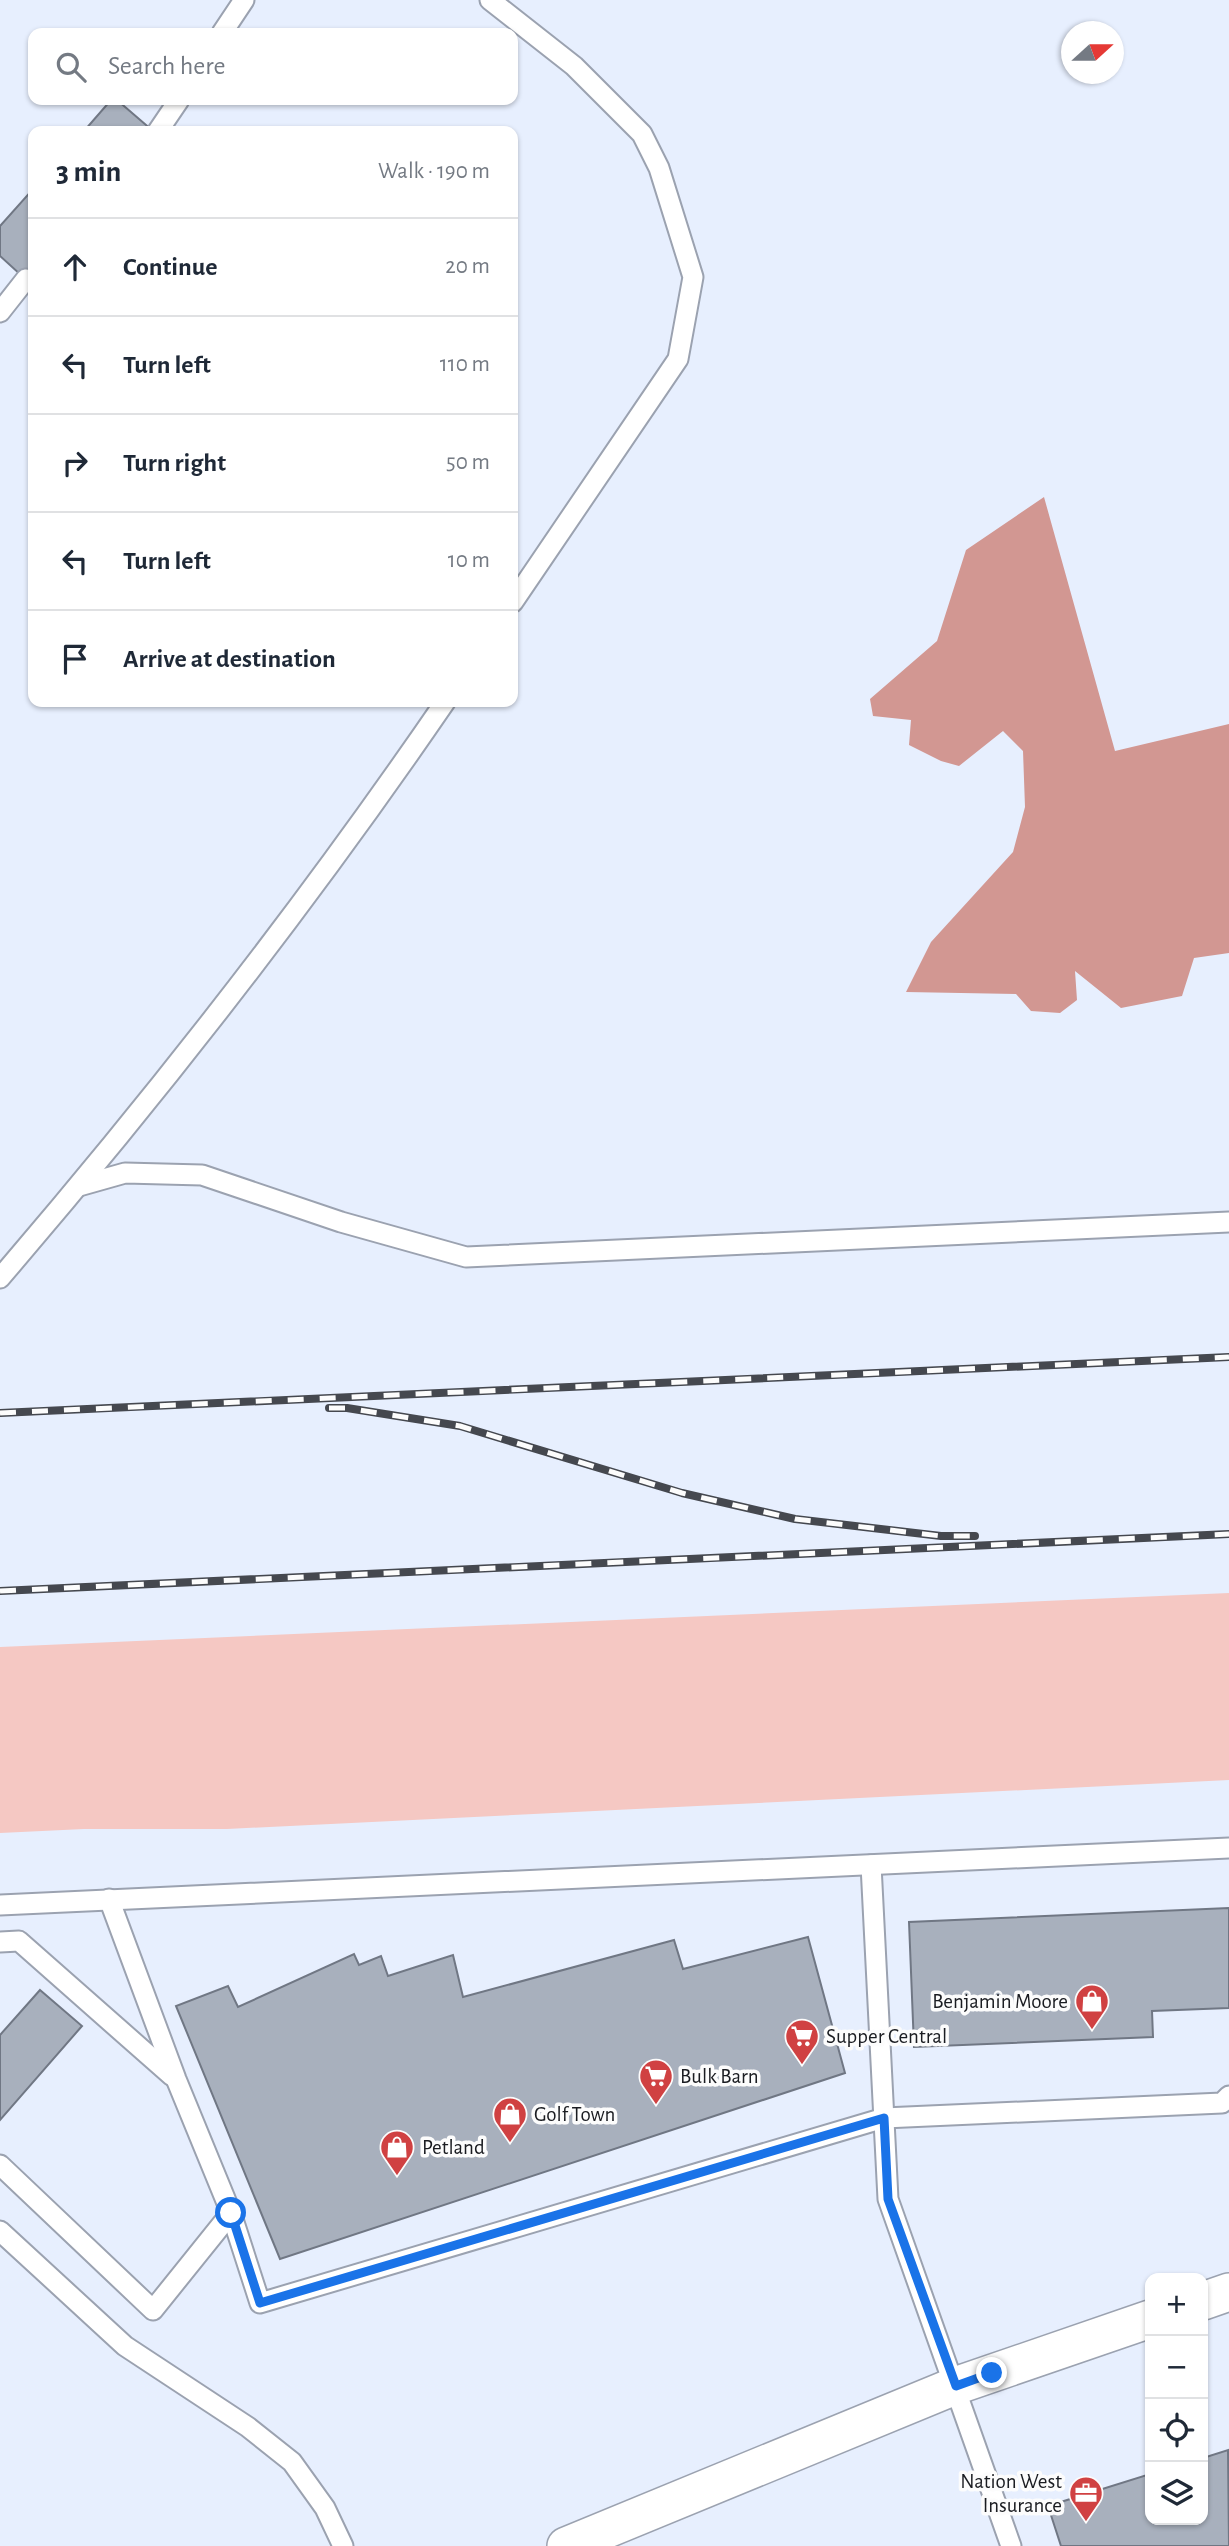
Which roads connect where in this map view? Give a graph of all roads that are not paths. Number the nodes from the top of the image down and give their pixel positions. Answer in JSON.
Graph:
{"nodes":[{"id":1,"x":244,"y":0,"type":"edge"},
{"id":2,"x":490,"y":0,"type":"edge"},
{"id":3,"x":225,"y":28,"type":"edge"},
{"id":4,"x":175,"y":105,"type":"edge"},
{"id":5,"x":161,"y":126,"type":"edge"},
{"id":6,"x":26,"y":279,"type":"dead end"},
{"id":7,"x":0,"y":312,"type":"edge"},
{"id":8,"x":518,"y":595,"type":"edge"},
{"id":9,"x":442,"y":707,"type":"edge"},
{"id":10,"x":79,"y":1186,"type":"junction"},
{"id":11,"x":1229,"y":1222,"type":"edge"},
{"id":12,"x":0,"y":1278,"type":"edge"},
{"id":13,"x":1229,"y":1847,"type":"edge"},
{"id":14,"x":872,"y":1865,"type":"junction"},
{"id":15,"x":109,"y":1899,"type":"junction"},
{"id":16,"x":0,"y":1905,"type":"edge"},
{"id":17,"x":0,"y":1942,"type":"edge"},
{"id":18,"x":176,"y":2079,"type":"junction"},
{"id":19,"x":1229,"y":2096,"type":"edge"},
{"id":20,"x":884,"y":2118,"type":"junction"},
{"id":21,"x":0,"y":2165,"type":"edge"},
{"id":22,"x":231,"y":2213,"type":"junction"},
{"id":23,"x":0,"y":2231,"type":"edge"},
{"id":24,"x":1229,"y":2292,"type":"edge"},
{"id":25,"x":1208,"y":2299,"type":"edge"},
{"id":26,"x":1145,"y":2321,"type":"edge"},
{"id":27,"x":956,"y":2386,"type":"junction"},
{"id":28,"x":342,"y":2546,"type":"edge"},
{"id":29,"x":566,"y":2546,"type":"edge"},
{"id":30,"x":1011,"y":2546,"type":"edge"}],
"edges":[{"from":1,"to":3,"type":"lane"},
{"from":2,"to":8,"type":"lane"},
{"from":4,"to":5,"type":"lane"},
{"from":6,"to":7,"type":"lane"},
{"from":9,"to":10,"type":"lane"},
{"from":10,"to":11,"type":"lane"},
{"from":10,"to":12,"type":"lane"},
{"from":13,"to":14,"type":"lane"},
{"from":14,"to":15,"type":"lane"},
{"from":14,"to":20,"type":"lane"},
{"from":15,"to":16,"type":"lane"},
{"from":15,"to":18,"type":"lane"},
{"from":17,"to":18,"type":"lane"},
{"from":18,"to":22,"type":"lane"},
{"from":19,"to":20,"type":"lane"},
{"from":20,"to":22,"type":"lane"},
{"from":20,"to":27,"type":"lane"},
{"from":21,"to":22,"type":"lane"},
{"from":23,"to":28,"type":"lane"},
{"from":24,"to":25,"type":"street"},
{"from":26,"to":27,"type":"street"},
{"from":27,"to":29,"type":"street"},
{"from":27,"to":30,"type":"lane"}]}
